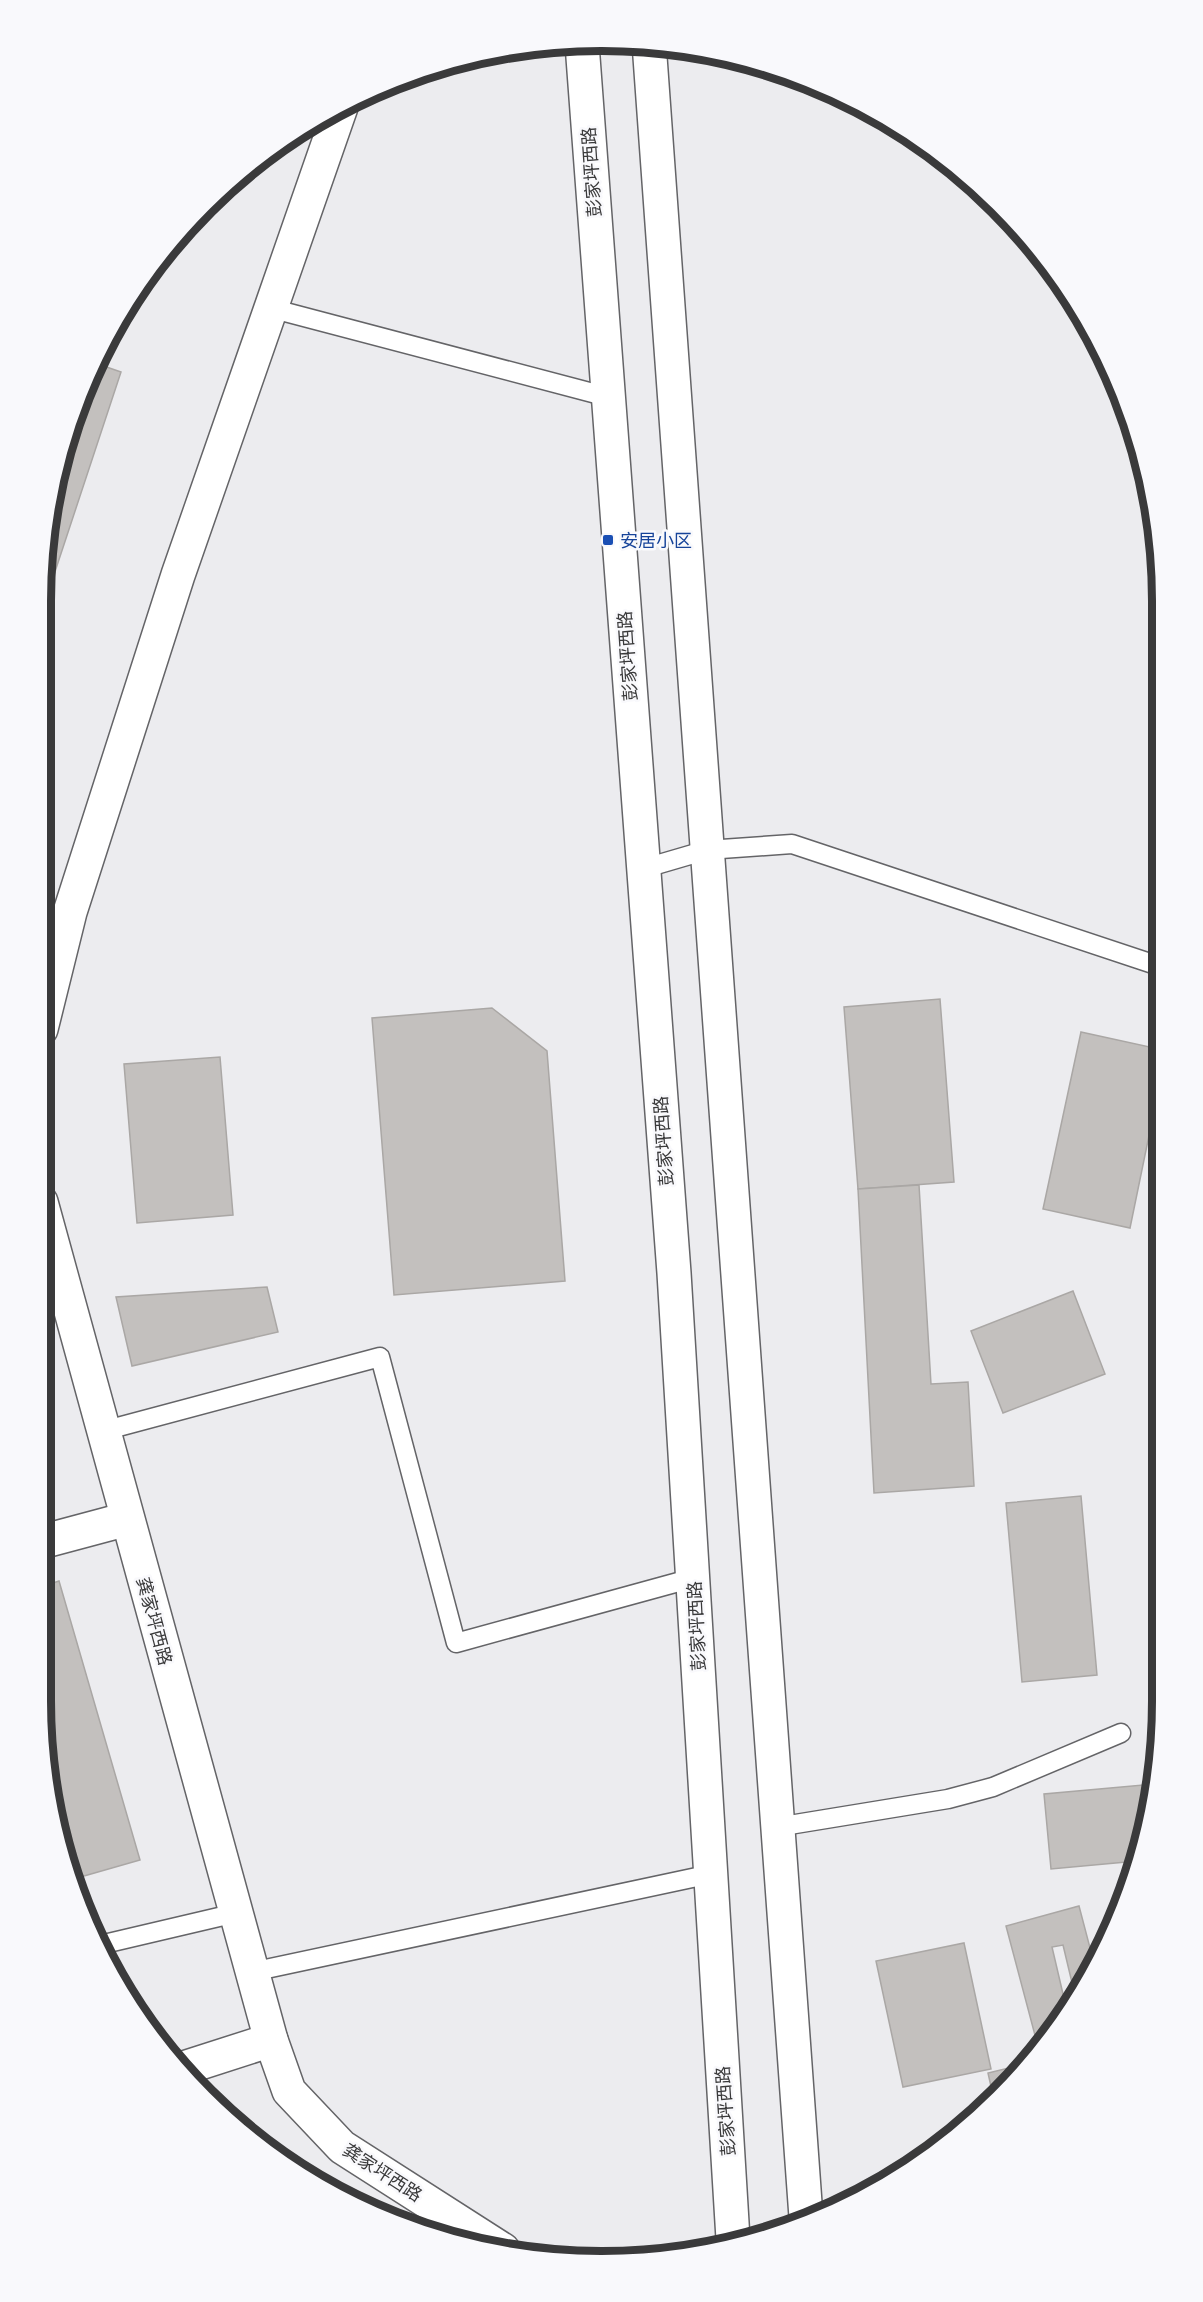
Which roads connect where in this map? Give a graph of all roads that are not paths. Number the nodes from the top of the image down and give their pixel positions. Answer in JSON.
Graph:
{"nodes":[{"id":1,"x":583,"y":52,"type":"edge"},
{"id":2,"x":650,"y":53,"type":"edge"},
{"id":3,"x":337,"y":119,"type":"edge"},
{"id":4,"x":270,"y":308,"type":"junction"},
{"id":5,"x":608,"y":397,"type":"junction"},
{"id":6,"x":707,"y":850,"type":"junction"},
{"id":7,"x":642,"y":869,"type":"junction"},
{"id":8,"x":1152,"y":964,"type":"edge"},
{"id":9,"x":51,"y":989,"type":"edge"},
{"id":10,"x":51,"y":1239,"type":"edge"},
{"id":11,"x":103,"y":1431,"type":"junction"},
{"id":12,"x":127,"y":1520,"type":"junction"},
{"id":13,"x":51,"y":1539,"type":"edge"},
{"id":14,"x":693,"y":1578,"type":"junction"},
{"id":15,"x":1121,"y":1733,"type":"dead end"},
{"id":16,"x":777,"y":1827,"type":"junction"},
{"id":17,"x":711,"y":1874,"type":"junction"},
{"id":18,"x":236,"y":1913,"type":"junction"},
{"id":19,"x":108,"y":1943,"type":"edge"},
{"id":20,"x":252,"y":1972,"type":"junction"},
{"id":21,"x":271,"y":2040,"type":"junction"},
{"id":22,"x":191,"y":2066,"type":"edge"},
{"id":23,"x":806,"y":2211,"type":"edge"},
{"id":24,"x":733,"y":2235,"type":"edge"},
{"id":25,"x":484,"y":2238,"type":"edge"}],
"edges":[{"from":1,"to":5,"type":"main road","name":"彭家坪西路"},
{"from":2,"to":6,"type":"main road"},
{"from":3,"to":4,"type":"main road"},
{"from":4,"to":5,"type":"lane"},
{"from":4,"to":9,"type":"main road"},
{"from":5,"to":7,"type":"main road","name":"彭家坪西路"},
{"from":6,"to":7,"type":"lane"},
{"from":6,"to":8,"type":"lane"},
{"from":6,"to":16,"type":"main road"},
{"from":7,"to":14,"type":"main road","name":"彭家坪西路"},
{"from":10,"to":11,"type":"main road","name":"龚家坪西路"},
{"from":11,"to":12,"type":"main road","name":"龚家坪西路"},
{"from":11,"to":14,"type":"lane"},
{"from":12,"to":13,"type":"main road"},
{"from":12,"to":18,"type":"main road","name":"龚家坪西路"},
{"from":14,"to":17,"type":"main road","name":"彭家坪西路"},
{"from":15,"to":16,"type":"lane"},
{"from":16,"to":23,"type":"main road"},
{"from":17,"to":20,"type":"lane"},
{"from":17,"to":24,"type":"main road","name":"彭家坪西路"},
{"from":18,"to":19,"type":"lane"},
{"from":18,"to":20,"type":"main road","name":"龚家坪西路"},
{"from":20,"to":21,"type":"main road","name":"龚家坪西路"},
{"from":21,"to":22,"type":"main road"},
{"from":21,"to":25,"type":"main road","name":"龚家坪西路"}]}
